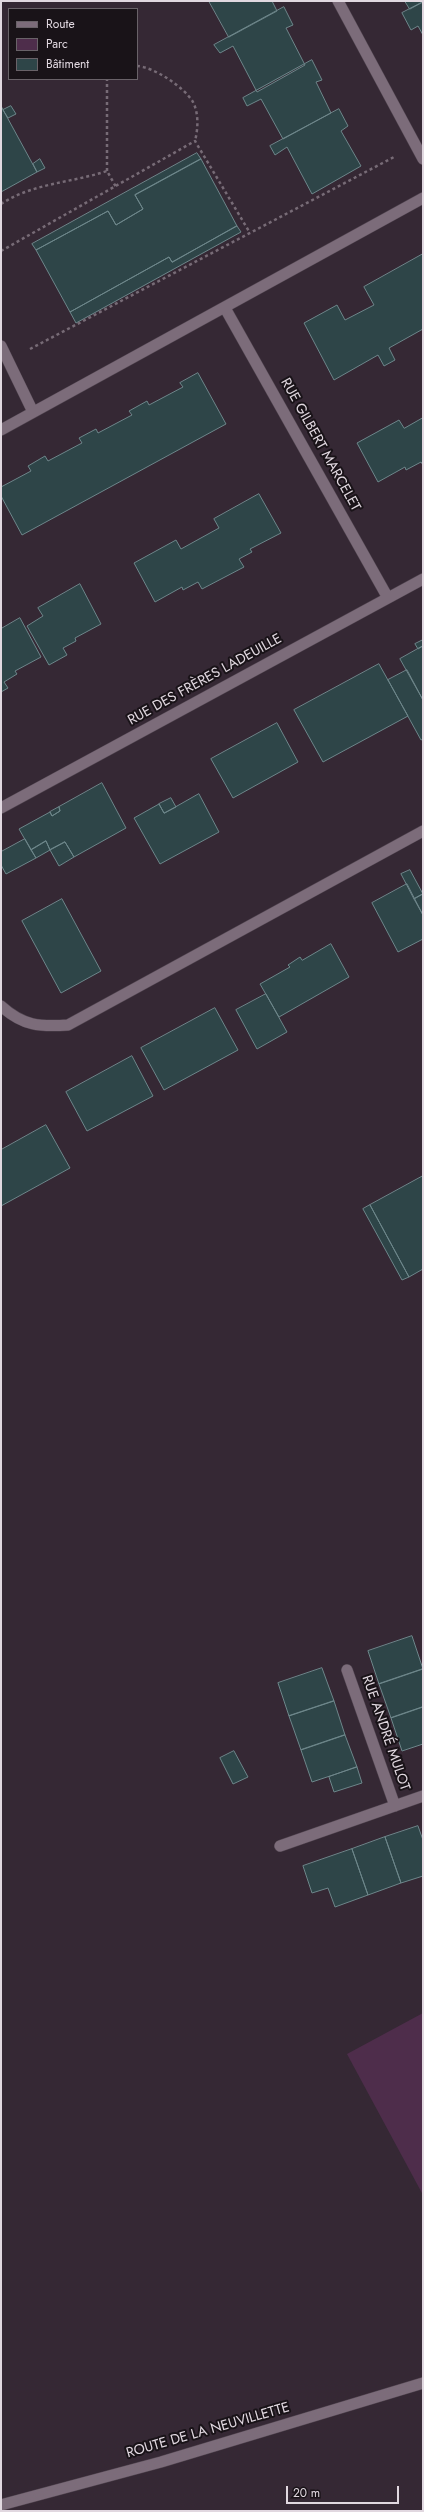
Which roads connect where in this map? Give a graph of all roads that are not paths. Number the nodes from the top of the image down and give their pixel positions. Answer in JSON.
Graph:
{"nodes":[{"id":1,"x":338,"y":1,"type":"edge"},
{"id":2,"x":423,"y":159,"type":"edge"},
{"id":3,"x":423,"y":198,"type":"edge"},
{"id":4,"x":225,"y":308,"type":"junction"},
{"id":5,"x":1,"y":346,"type":"edge"},
{"id":6,"x":34,"y":412,"type":"junction"},
{"id":7,"x":1,"y":430,"type":"edge"},
{"id":8,"x":423,"y":579,"type":"edge"},
{"id":9,"x":388,"y":598,"type":"junction"},
{"id":10,"x":1,"y":808,"type":"edge"},
{"id":11,"x":423,"y":831,"type":"edge"},
{"id":12,"x":1,"y":1006,"type":"edge"},
{"id":13,"x":347,"y":1670,"type":"dead end"},
{"id":14,"x":423,"y":1796,"type":"edge"},
{"id":15,"x":395,"y":1806,"type":"junction"},
{"id":16,"x":280,"y":1846,"type":"dead end"},
{"id":17,"x":423,"y":2383,"type":"edge"},
{"id":18,"x":1,"y":2505,"type":"edge"}],
"edges":[{"from":1,"to":2,"type":"street"},
{"from":3,"to":4,"type":"street"},
{"from":4,"to":6,"type":"street"},
{"from":4,"to":9,"type":"street","name":"RUE GILBERT MARCELET"},
{"from":5,"to":6,"type":"street"},
{"from":6,"to":7,"type":"street"},
{"from":8,"to":9,"type":"street","name":"RUE DES FRÈRES LADEUILLE"},
{"from":9,"to":10,"type":"street","name":"RUE DES FRÈRES LADEUILLE"},
{"from":11,"to":12,"type":"street"},
{"from":13,"to":15,"type":"street","name":"RUE ANDRÉ MULOT"},
{"from":14,"to":15,"type":"street","name":"RUE ANDRÉ MULOT"},
{"from":15,"to":16,"type":"street","name":"RUE ANDRÉ MULOT"},
{"from":17,"to":18,"type":"street","name":"ROUTE DE LA NEUVILLETTE"}]}
